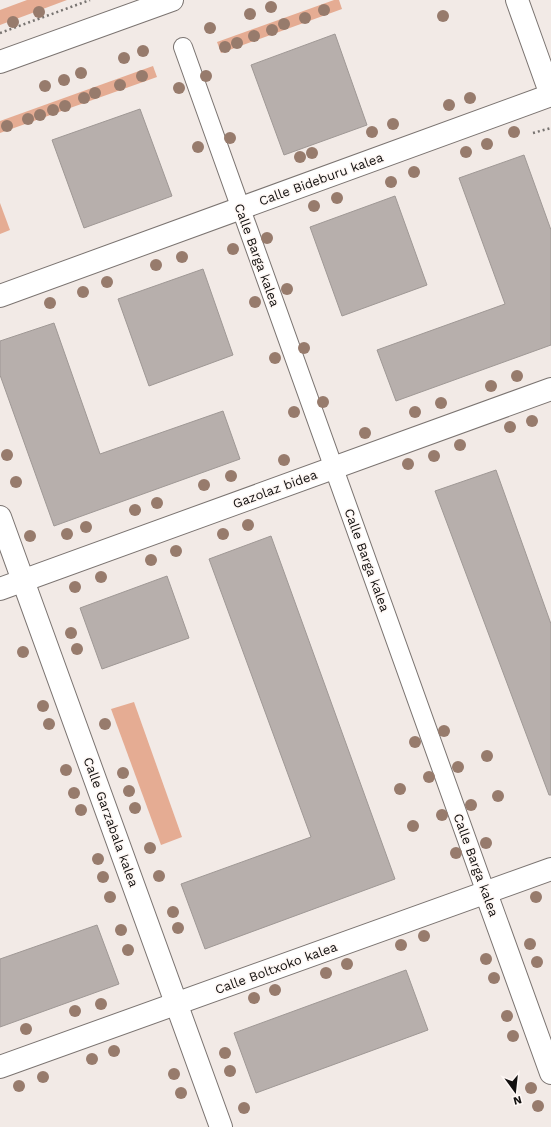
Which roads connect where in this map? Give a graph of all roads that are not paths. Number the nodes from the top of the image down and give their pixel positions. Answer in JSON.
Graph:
{"nodes":[{"id":1,"x":172,"y":0,"type":"edge"},
{"id":2,"x":517,"y":0,"type":"edge"},
{"id":3,"x":182,"y":47,"type":"dead end"},
{"id":4,"x":0,"y":62,"type":"edge"},
{"id":5,"x":551,"y":95,"type":"edge"},
{"id":6,"x":241,"y":208,"type":"junction"},
{"id":7,"x":0,"y":296,"type":"edge"},
{"id":8,"x":551,"y":389,"type":"edge"},
{"id":9,"x":334,"y":468,"type":"junction"},
{"id":10,"x":0,"y":517,"type":"edge"},
{"id":11,"x":23,"y":581,"type":"junction"},
{"id":12,"x":0,"y":589,"type":"edge"},
{"id":13,"x":551,"y":869,"type":"edge"},
{"id":14,"x":486,"y":893,"type":"junction"},
{"id":15,"x":176,"y":1004,"type":"junction"},
{"id":16,"x":0,"y":1067,"type":"edge"},
{"id":17,"x":551,"y":1073,"type":"edge"},
{"id":18,"x":221,"y":1127,"type":"edge"}],
"edges":[{"from":1,"to":4,"type":"street"},
{"from":2,"to":5,"type":"street"},
{"from":3,"to":6,"type":"street","name":"Calle Barga kalea"},
{"from":5,"to":6,"type":"street","name":"Calle Bideburu kalea"},
{"from":6,"to":7,"type":"street","name":"Calle Bideburu kalea"},
{"from":6,"to":9,"type":"street","name":"Calle Barga kalea"},
{"from":8,"to":9,"type":"street","name":"Gazolaz bidea"},
{"from":9,"to":11,"type":"street","name":"Gazolaz bidea"},
{"from":9,"to":14,"type":"street","name":"Calle Barga kalea"},
{"from":10,"to":11,"type":"street","name":"Calle Garzabala kalea"},
{"from":11,"to":12,"type":"street","name":"Gazolaz bidea"},
{"from":11,"to":15,"type":"street","name":"Calle Garzabala kalea"},
{"from":13,"to":14,"type":"street","name":"Calle Boltxoko kalea"},
{"from":14,"to":15,"type":"street","name":"Calle Boltxoko kalea"},
{"from":14,"to":17,"type":"street","name":"Calle Barga kalea"},
{"from":15,"to":16,"type":"street","name":"Calle Boltxoko kalea"},
{"from":15,"to":18,"type":"street","name":"Calle Garzabala kalea"}]}
